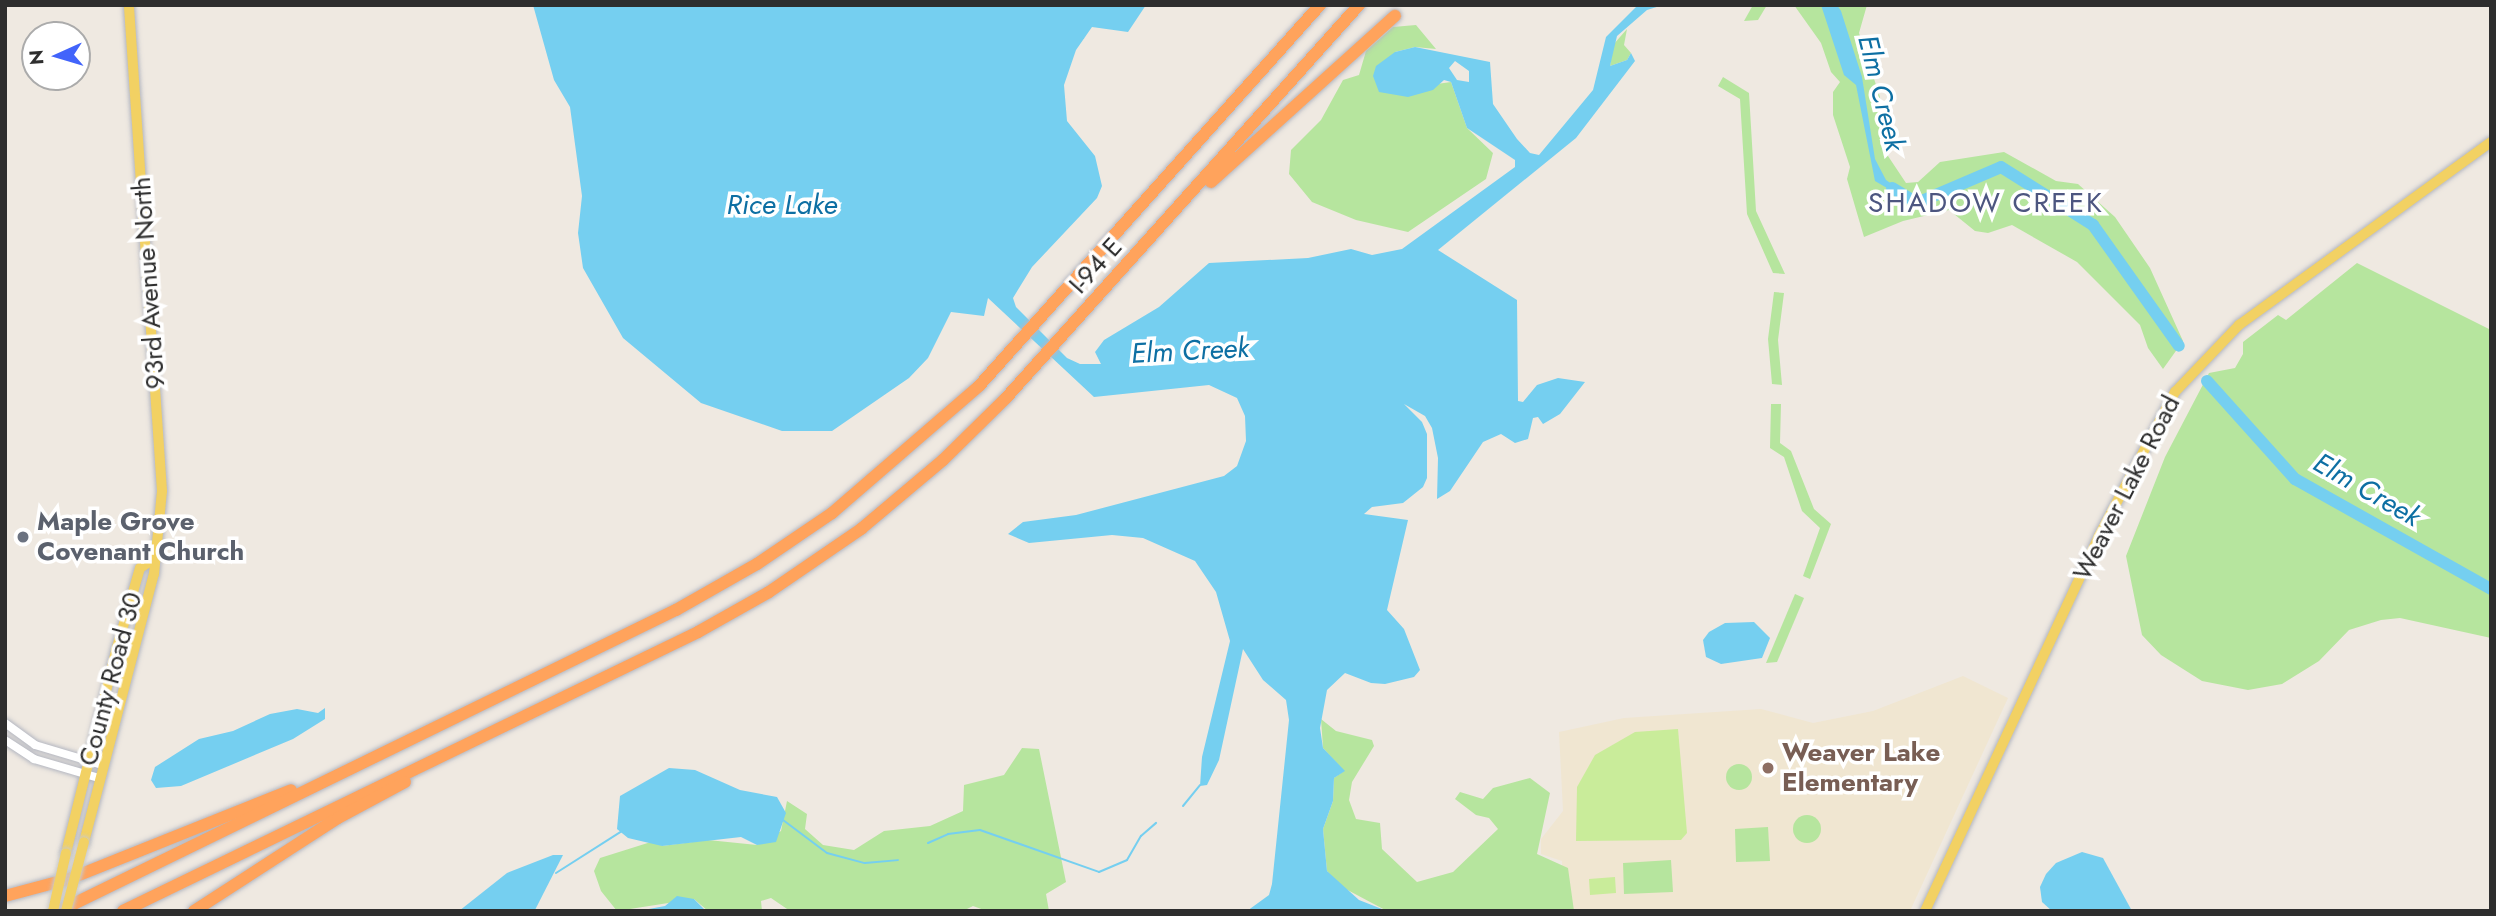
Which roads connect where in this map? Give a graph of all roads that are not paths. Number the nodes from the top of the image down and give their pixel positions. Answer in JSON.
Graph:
{"nodes":[{"id":1,"x":129,"y":5,"type":"edge"},
{"id":2,"x":1320,"y":5,"type":"edge"},
{"id":3,"x":1359,"y":5,"type":"edge"},
{"id":4,"x":1395,"y":16,"type":"dead end"},
{"id":5,"x":2491,"y":142,"type":"edge"},
{"id":6,"x":1162,"y":227,"type":"junction"},
{"id":7,"x":152,"y":560,"type":"junction"},
{"id":8,"x":5,"y":723,"type":"edge"},
{"id":9,"x":5,"y":740,"type":"edge"},
{"id":10,"x":459,"y":748,"type":"junction"},
{"id":11,"x":88,"y":761,"type":"junction"},
{"id":12,"x":103,"y":765,"type":"junction"},
{"id":13,"x":348,"y":770,"type":"junction"},
{"id":14,"x":86,"y":774,"type":"junction"},
{"id":15,"x":99,"y":778,"type":"junction"},
{"id":16,"x":5,"y":896,"type":"edge"},
{"id":17,"x":53,"y":911,"type":"edge"},
{"id":18,"x":59,"y":911,"type":"edge"},
{"id":19,"x":66,"y":911,"type":"edge"},
{"id":20,"x":124,"y":911,"type":"edge"},
{"id":21,"x":194,"y":911,"type":"edge"},
{"id":22,"x":1925,"y":911,"type":"edge"}],
"edges":[{"from":1,"to":7,"type":"main road","name":"93rd Avenue North"},
{"from":2,"to":13,"type":"highway"},
{"from":3,"to":6,"type":"highway"},
{"from":4,"to":6,"type":"highway"},
{"from":5,"to":22,"type":"main road","name":"Weaver Lake Road"},
{"from":6,"to":10,"type":"highway","name":"I-94 E"},
{"from":7,"to":11,"type":"main road","name":"County Road 30"},
{"from":7,"to":12,"type":"main road","name":"County Road 30"},
{"from":8,"to":11,"type":"street"},
{"from":9,"to":14,"type":"street"},
{"from":10,"to":20,"type":"highway"},
{"from":10,"to":21,"type":"highway"},
{"from":11,"to":12,"type":"street"},
{"from":11,"to":14,"type":"main road","name":"County Road 30"},
{"from":12,"to":15,"type":"main road","name":"County Road 30"},
{"from":13,"to":16,"type":"highway"},
{"from":13,"to":18,"type":"highway"},
{"from":14,"to":15,"type":"street"},
{"from":14,"to":17,"type":"main road","name":"County Road 30","bridge":true},
{"from":15,"to":19,"type":"main road","name":"County Road 30","bridge":true}]}
